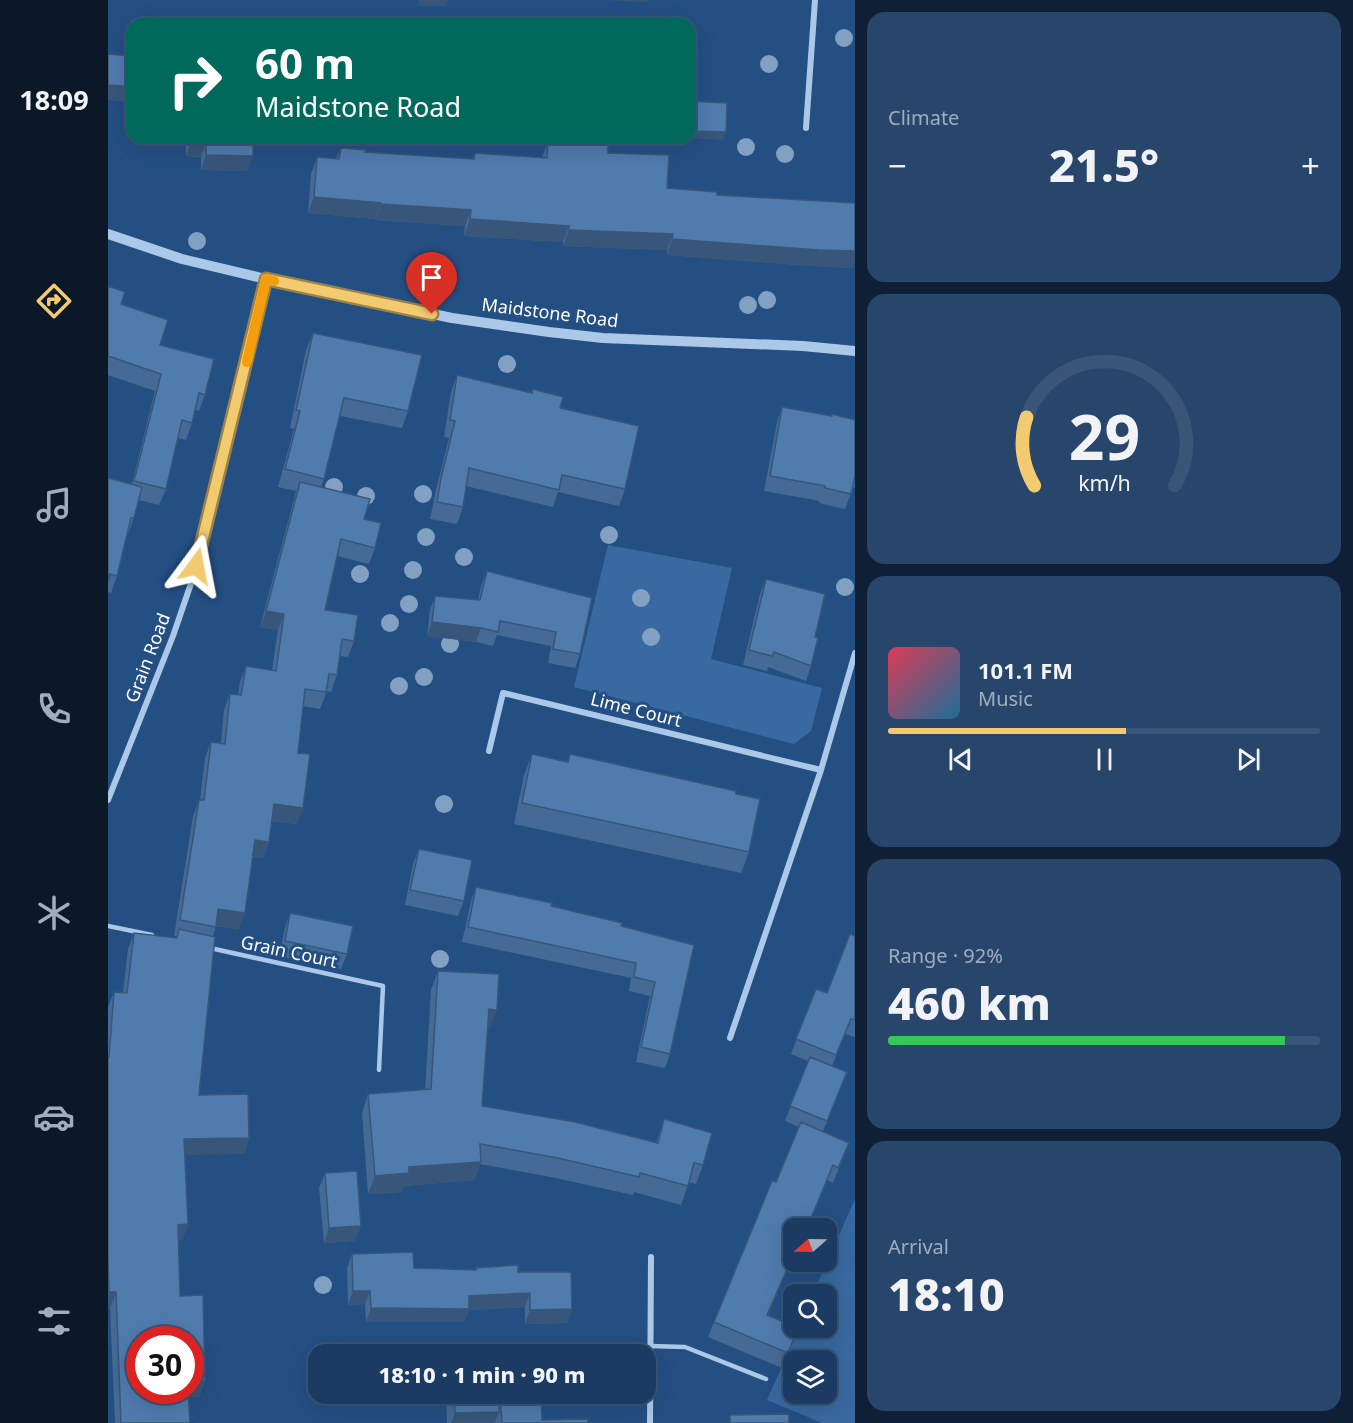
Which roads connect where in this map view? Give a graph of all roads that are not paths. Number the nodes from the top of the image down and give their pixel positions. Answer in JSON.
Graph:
{"nodes":[{"id":1,"x":815,"y":0,"type":"edge"},
{"id":2,"x":806,"y":128,"type":"dead end"},
{"id":3,"x":108,"y":234,"type":"edge"},
{"id":4,"x":266,"y":279,"type":"junction"},
{"id":5,"x":855,"y":351,"type":"edge"},
{"id":6,"x":855,"y":653,"type":"edge"},
{"id":7,"x":489,"y":751,"type":"dead end"},
{"id":8,"x":821,"y":770,"type":"junction"},
{"id":9,"x":108,"y":800,"type":"edge"},
{"id":10,"x":108,"y":926,"type":"edge"},
{"id":11,"x":154,"y":936,"type":"edge"},
{"id":12,"x":200,"y":946,"type":"edge"},
{"id":13,"x":730,"y":1038,"type":"dead end"},
{"id":14,"x":379,"y":1070,"type":"dead end"},
{"id":15,"x":651,"y":1257,"type":"dead end"},
{"id":16,"x":650,"y":1344,"type":"edge"},
{"id":17,"x":656,"y":1346,"type":"edge"},
{"id":18,"x":766,"y":1379,"type":"dead end"},
{"id":19,"x":649,"y":1404,"type":"edge"},
{"id":20,"x":650,"y":1423,"type":"edge"}],
"edges":[{"from":1,"to":2,"type":"street"},
{"from":3,"to":4,"type":"street","name":"Maidstone Road"},
{"from":4,"to":5,"type":"street","name":"Maidstone Road"},
{"from":4,"to":9,"type":"street","name":"Grain Road"},
{"from":6,"to":8,"type":"street"},
{"from":7,"to":8,"type":"street","name":"Lime Court"},
{"from":8,"to":13,"type":"street"},
{"from":10,"to":11,"type":"lane"},
{"from":12,"to":14,"type":"lane","name":"Grain Court"},
{"from":15,"to":16,"type":"street"},
{"from":17,"to":18,"type":"lane"},
{"from":19,"to":20,"type":"street"}]}
